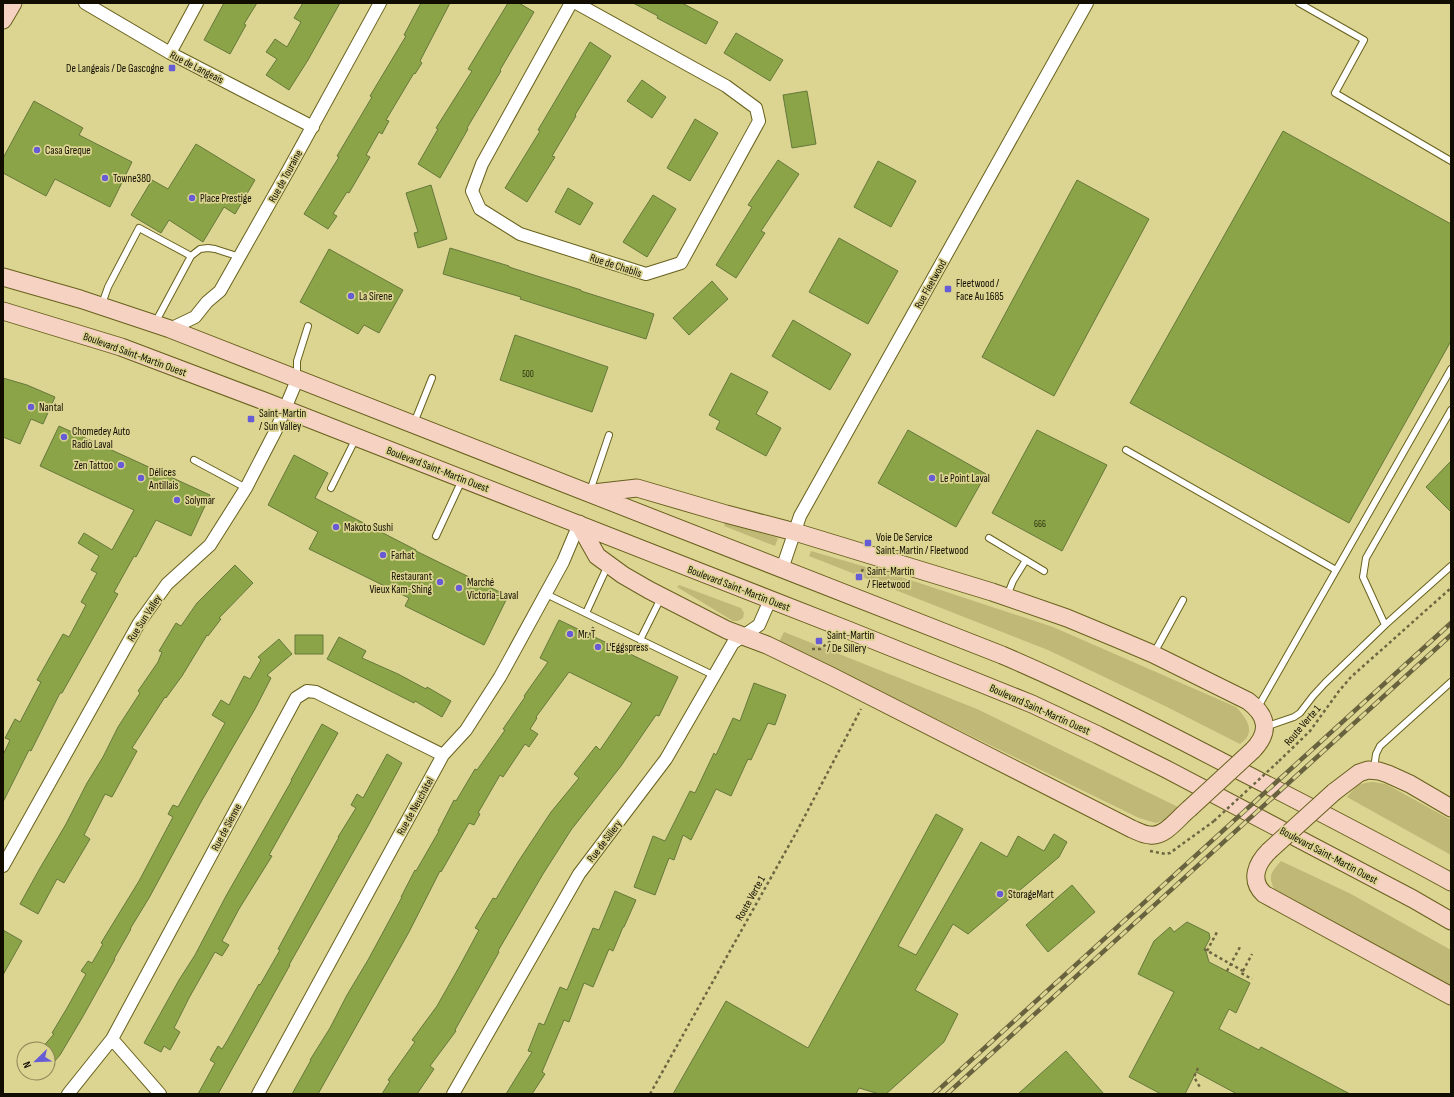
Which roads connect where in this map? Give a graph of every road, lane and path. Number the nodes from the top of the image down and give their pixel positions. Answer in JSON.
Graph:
{"nodes":[{"id":1,"x":13,"y":3,"type":"edge"},
{"id":2,"x":85,"y":3,"type":"edge"},
{"id":3,"x":197,"y":3,"type":"edge"},
{"id":4,"x":380,"y":3,"type":"edge"},
{"id":5,"x":571,"y":3,"type":"edge"},
{"id":6,"x":576,"y":3,"type":"edge"},
{"id":7,"x":1087,"y":3,"type":"edge"},
{"id":8,"x":1299,"y":3,"type":"edge"},
{"id":9,"x":3,"y":20,"type":"edge"},
{"id":10,"x":170,"y":53,"type":"junction"},
{"id":11,"x":313,"y":127,"type":"junction"},
{"id":12,"x":1451,"y":161,"type":"edge"},
{"id":13,"x":191,"y":256,"type":"junction"},
{"id":14,"x":240,"y":257,"type":"junction"},
{"id":15,"x":3,"y":277,"type":"edge"},
{"id":16,"x":101,"y":306,"type":"junction"},
{"id":17,"x":3,"y":311,"type":"edge"},
{"id":18,"x":308,"y":326,"type":"dead end"},
{"id":19,"x":162,"y":327,"type":"junction"},
{"id":20,"x":1451,"y":369,"type":"edge"},
{"id":21,"x":432,"y":378,"type":"dead end"},
{"id":22,"x":298,"y":380,"type":"junction"},
{"id":23,"x":285,"y":410,"type":"junction"},
{"id":24,"x":1451,"y":410,"type":"edge"},
{"id":25,"x":414,"y":424,"type":"junction"},
{"id":26,"x":610,"y":435,"type":"dead end"},
{"id":27,"x":356,"y":437,"type":"junction"},
{"id":28,"x":1126,"y":450,"type":"dead end"},
{"id":29,"x":194,"y":460,"type":"dead end"},
{"id":30,"x":463,"y":479,"type":"junction"},
{"id":31,"x":246,"y":488,"type":"junction"},
{"id":32,"x":331,"y":488,"type":"dead end"},
{"id":33,"x":590,"y":493,"type":"junction"},
{"id":34,"x":579,"y":524,"type":"junction"},
{"id":35,"x":795,"y":532,"type":"junction"},
{"id":36,"x":436,"y":536,"type":"dead end"},
{"id":37,"x":989,"y":538,"type":"dead end"},
{"id":38,"x":1026,"y":560,"type":"junction"},
{"id":39,"x":608,"y":564,"type":"junction"},
{"id":40,"x":865,"y":564,"type":"dead end"},
{"id":41,"x":1451,"y":566,"type":"edge"},
{"id":42,"x":782,"y":569,"type":"junction"},
{"id":43,"x":1336,"y":570,"type":"junction"},
{"id":44,"x":1044,"y":571,"type":"dead end"},
{"id":45,"x":859,"y":577,"type":"dead end"},
{"id":46,"x":1451,"y":588,"type":"edge"},
{"id":47,"x":546,"y":594,"type":"junction"},
{"id":48,"x":661,"y":597,"type":"junction"},
{"id":49,"x":1007,"y":597,"type":"junction"},
{"id":50,"x":770,"y":600,"type":"junction"},
{"id":51,"x":1183,"y":600,"type":"dead end"},
{"id":52,"x":586,"y":613,"type":"junction"},
{"id":53,"x":1385,"y":625,"type":"junction"},
{"id":54,"x":743,"y":636,"type":"junction"},
{"id":55,"x":640,"y":640,"type":"junction"},
{"id":56,"x":827,"y":644,"type":"dead end"},
{"id":57,"x":807,"y":646,"type":"dead end"},
{"id":58,"x":1153,"y":654,"type":"junction"},
{"id":59,"x":715,"y":676,"type":"junction"},
{"id":60,"x":1451,"y":682,"type":"edge"},
{"id":61,"x":861,"y":708,"type":"dead end"},
{"id":62,"x":1257,"y":708,"type":"junction"},
{"id":63,"x":1265,"y":727,"type":"junction"},
{"id":64,"x":443,"y":755,"type":"junction"},
{"id":65,"x":1374,"y":770,"type":"junction"},
{"id":66,"x":1451,"y":808,"type":"edge"},
{"id":67,"x":1152,"y":852,"type":"dead end"},
{"id":68,"x":3,"y":866,"type":"edge"},
{"id":69,"x":1451,"y":882,"type":"edge"},
{"id":70,"x":1451,"y":921,"type":"edge"},
{"id":71,"x":1217,"y":932,"type":"dead end"},
{"id":72,"x":1240,"y":946,"type":"dead end"},
{"id":73,"x":1252,"y":954,"type":"dead end"},
{"id":74,"x":1230,"y":964,"type":"junction"},
{"id":75,"x":1227,"y":971,"type":"dead end"},
{"id":76,"x":1243,"y":971,"type":"junction"},
{"id":77,"x":1252,"y":979,"type":"dead end"},
{"id":78,"x":1451,"y":996,"type":"edge"},
{"id":79,"x":112,"y":1039,"type":"junction"},
{"id":80,"x":1198,"y":1068,"type":"dead end"},
{"id":81,"x":1201,"y":1089,"type":"dead end"},
{"id":82,"x":68,"y":1094,"type":"edge"},
{"id":83,"x":160,"y":1094,"type":"edge"},
{"id":84,"x":258,"y":1094,"type":"edge"},
{"id":85,"x":453,"y":1094,"type":"edge"},
{"id":86,"x":650,"y":1094,"type":"edge"}],
"edges":[{"from":1,"to":9,"type":"main road"},
{"from":2,"to":10,"type":"street","name":"Rue de Langeais"},
{"from":3,"to":10,"type":"street"},
{"from":4,"to":11,"type":"street","name":"Rue de Touraine"},
{"from":5,"to":6,"type":"street","name":"Rue de Chablis"},
{"from":7,"to":35,"type":"street","name":"Rue Fleetwood"},
{"from":8,"to":12,"type":"lane"},
{"from":10,"to":11,"type":"street","name":"Rue de Langeais"},
{"from":11,"to":14,"type":"street","name":"Rue de Touraine"},
{"from":13,"to":14,"type":"lane"},
{"from":13,"to":16,"type":"lane"},
{"from":13,"to":19,"type":"lane"},
{"from":14,"to":19,"type":"street","name":"Rue de Touraine"},
{"from":15,"to":16,"type":"main road"},
{"from":16,"to":19,"type":"main road"},
{"from":17,"to":23,"type":"main road","name":"Boulevard Saint-Martin Ouest"},
{"from":18,"to":22,"type":"lane"},
{"from":19,"to":22,"type":"main road"},
{"from":20,"to":43,"type":"lane"},
{"from":21,"to":25,"type":"lane"},
{"from":22,"to":23,"type":"street","name":"Rue Sun Valley"},
{"from":22,"to":25,"type":"main road"},
{"from":23,"to":27,"type":"main road","name":"Boulevard Saint-Martin Ouest"},
{"from":23,"to":31,"type":"street","name":"Rue Sun Valley"},
{"from":24,"to":53,"type":"lane"},
{"from":25,"to":33,"type":"main road"},
{"from":26,"to":33,"type":"lane"},
{"from":27,"to":30,"type":"main road","name":"Boulevard Saint-Martin Ouest"},
{"from":27,"to":32,"type":"lane"},
{"from":28,"to":43,"type":"lane"},
{"from":29,"to":31,"type":"lane"},
{"from":30,"to":34,"type":"main road","name":"Boulevard Saint-Martin Ouest"},
{"from":30,"to":36,"type":"lane"},
{"from":31,"to":68,"type":"street","name":"Rue Sun Valley"},
{"from":33,"to":35,"type":"main road"},
{"from":33,"to":42,"type":"main road"},
{"from":34,"to":39,"type":"main road"},
{"from":34,"to":47,"type":"street","name":"Rue de Neuchâtel"},
{"from":34,"to":50,"type":"main road","name":"Boulevard Saint-Martin Ouest"},
{"from":35,"to":42,"type":"street","name":"Rue Fleetwood"},
{"from":35,"to":49,"type":"main road"},
{"from":37,"to":38,"type":"lane"},
{"from":38,"to":44,"type":"lane"},
{"from":38,"to":49,"type":"lane"},
{"from":39,"to":48,"type":"main road"},
{"from":39,"to":52,"type":"lane"},
{"from":40,"to":45,"type":"path"},
{"from":41,"to":53,"type":"lane"},
{"from":42,"to":69,"type":"main road"},
{"from":43,"to":62,"type":"lane"},
{"from":46,"to":67,"type":"path","name":"Route Verte 1","bridge":true},
{"from":47,"to":52,"type":"lane"},
{"from":47,"to":64,"type":"street","name":"Rue de Neuchâtel"},
{"from":48,"to":54,"type":"main road"},
{"from":48,"to":55,"type":"lane"},
{"from":49,"to":58,"type":"main road"},
{"from":50,"to":54,"type":"street","name":"Rue de Sillery"},
{"from":50,"to":70,"type":"main road","name":"Boulevard Saint-Martin Ouest"},
{"from":51,"to":58,"type":"lane"},
{"from":52,"to":55,"type":"lane"},
{"from":53,"to":63,"type":"lane"},
{"from":54,"to":59,"type":"street","name":"Rue de Sillery"},
{"from":54,"to":63,"type":"main road","bridge":true},
{"from":55,"to":59,"type":"lane"},
{"from":56,"to":57,"type":"path"},
{"from":58,"to":62,"type":"main road"},
{"from":59,"to":85,"type":"street","name":"Rue de Sillery"},
{"from":60,"to":65,"type":"lane"},
{"from":61,"to":86,"type":"path","name":"Route Verte 1"},
{"from":62,"to":63,"type":"main road"},
{"from":64,"to":79,"type":"street","name":"Rue de Sienne"},
{"from":64,"to":84,"type":"street","name":"Rue de Neuchâtel"},
{"from":65,"to":66,"type":"main road"},
{"from":65,"to":78,"type":"main road","bridge":true},
{"from":71,"to":74,"type":"path"},
{"from":72,"to":74,"type":"path"},
{"from":73,"to":76,"type":"path"},
{"from":74,"to":75,"type":"path"},
{"from":74,"to":76,"type":"path"},
{"from":76,"to":77,"type":"path"},
{"from":79,"to":82,"type":"street","name":"Rue de Sienne"},
{"from":79,"to":83,"type":"street"},
{"from":80,"to":81,"type":"path"}]}
